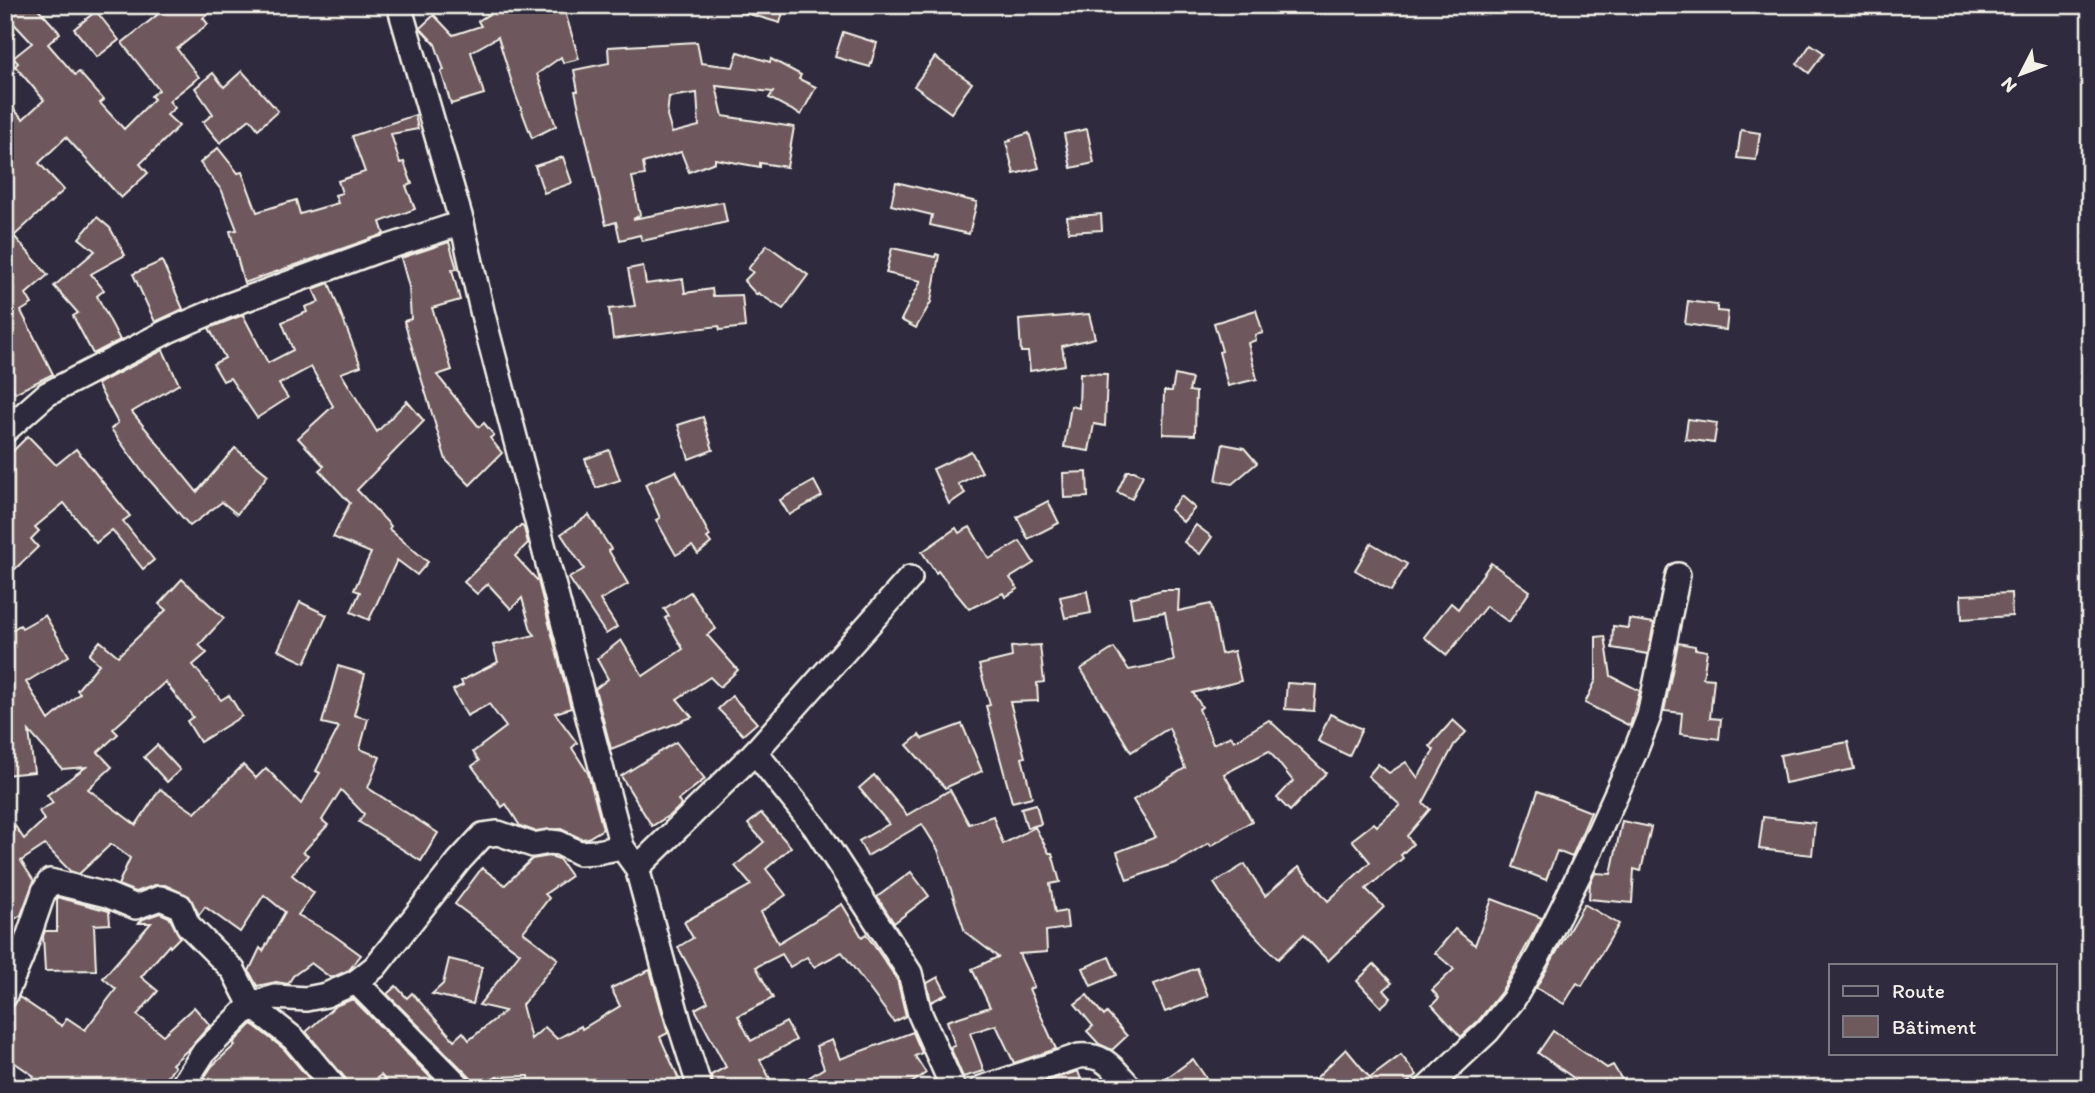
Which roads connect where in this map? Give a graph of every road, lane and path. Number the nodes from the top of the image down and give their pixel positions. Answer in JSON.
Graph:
{"nodes":[{"id":1,"x":399,"y":5,"type":"edge"},
{"id":2,"x":461,"y":223,"type":"junction"},
{"id":3,"x":5,"y":431,"type":"edge"},
{"id":4,"x":1678,"y":575,"type":"dead end"},
{"id":5,"x":909,"y":578,"type":"dead end"},
{"id":6,"x":755,"y":752,"type":"junction"},
{"id":7,"x":622,"y":848,"type":"junction"},
{"id":8,"x":637,"y":868,"type":"junction"},
{"id":9,"x":356,"y":982,"type":"junction"},
{"id":10,"x":5,"y":995,"type":"edge"},
{"id":11,"x":251,"y":1005,"type":"junction"},
{"id":12,"x":181,"y":1088,"type":"edge"},
{"id":13,"x":335,"y":1088,"type":"edge"},
{"id":14,"x":461,"y":1088,"type":"edge"},
{"id":15,"x":700,"y":1088,"type":"edge"},
{"id":16,"x":953,"y":1088,"type":"edge"},
{"id":17,"x":982,"y":1088,"type":"edge"},
{"id":18,"x":1131,"y":1088,"type":"edge"},
{"id":19,"x":1427,"y":1088,"type":"edge"}],
"edges":[{"from":1,"to":2,"type":"street"},
{"from":2,"to":3,"type":"street"},
{"from":2,"to":7,"type":"street"},
{"from":4,"to":19,"type":"street"},
{"from":5,"to":6,"type":"street"},
{"from":6,"to":8,"type":"street"},
{"from":6,"to":16,"type":"street"},
{"from":7,"to":8,"type":"street"},
{"from":7,"to":9,"type":"street"},
{"from":8,"to":15,"type":"street"},
{"from":9,"to":11,"type":"street"},
{"from":9,"to":14,"type":"street"},
{"from":10,"to":11,"type":"street"},
{"from":11,"to":12,"type":"street"},
{"from":11,"to":13,"type":"street"},
{"from":17,"to":18,"type":"street"}]}
